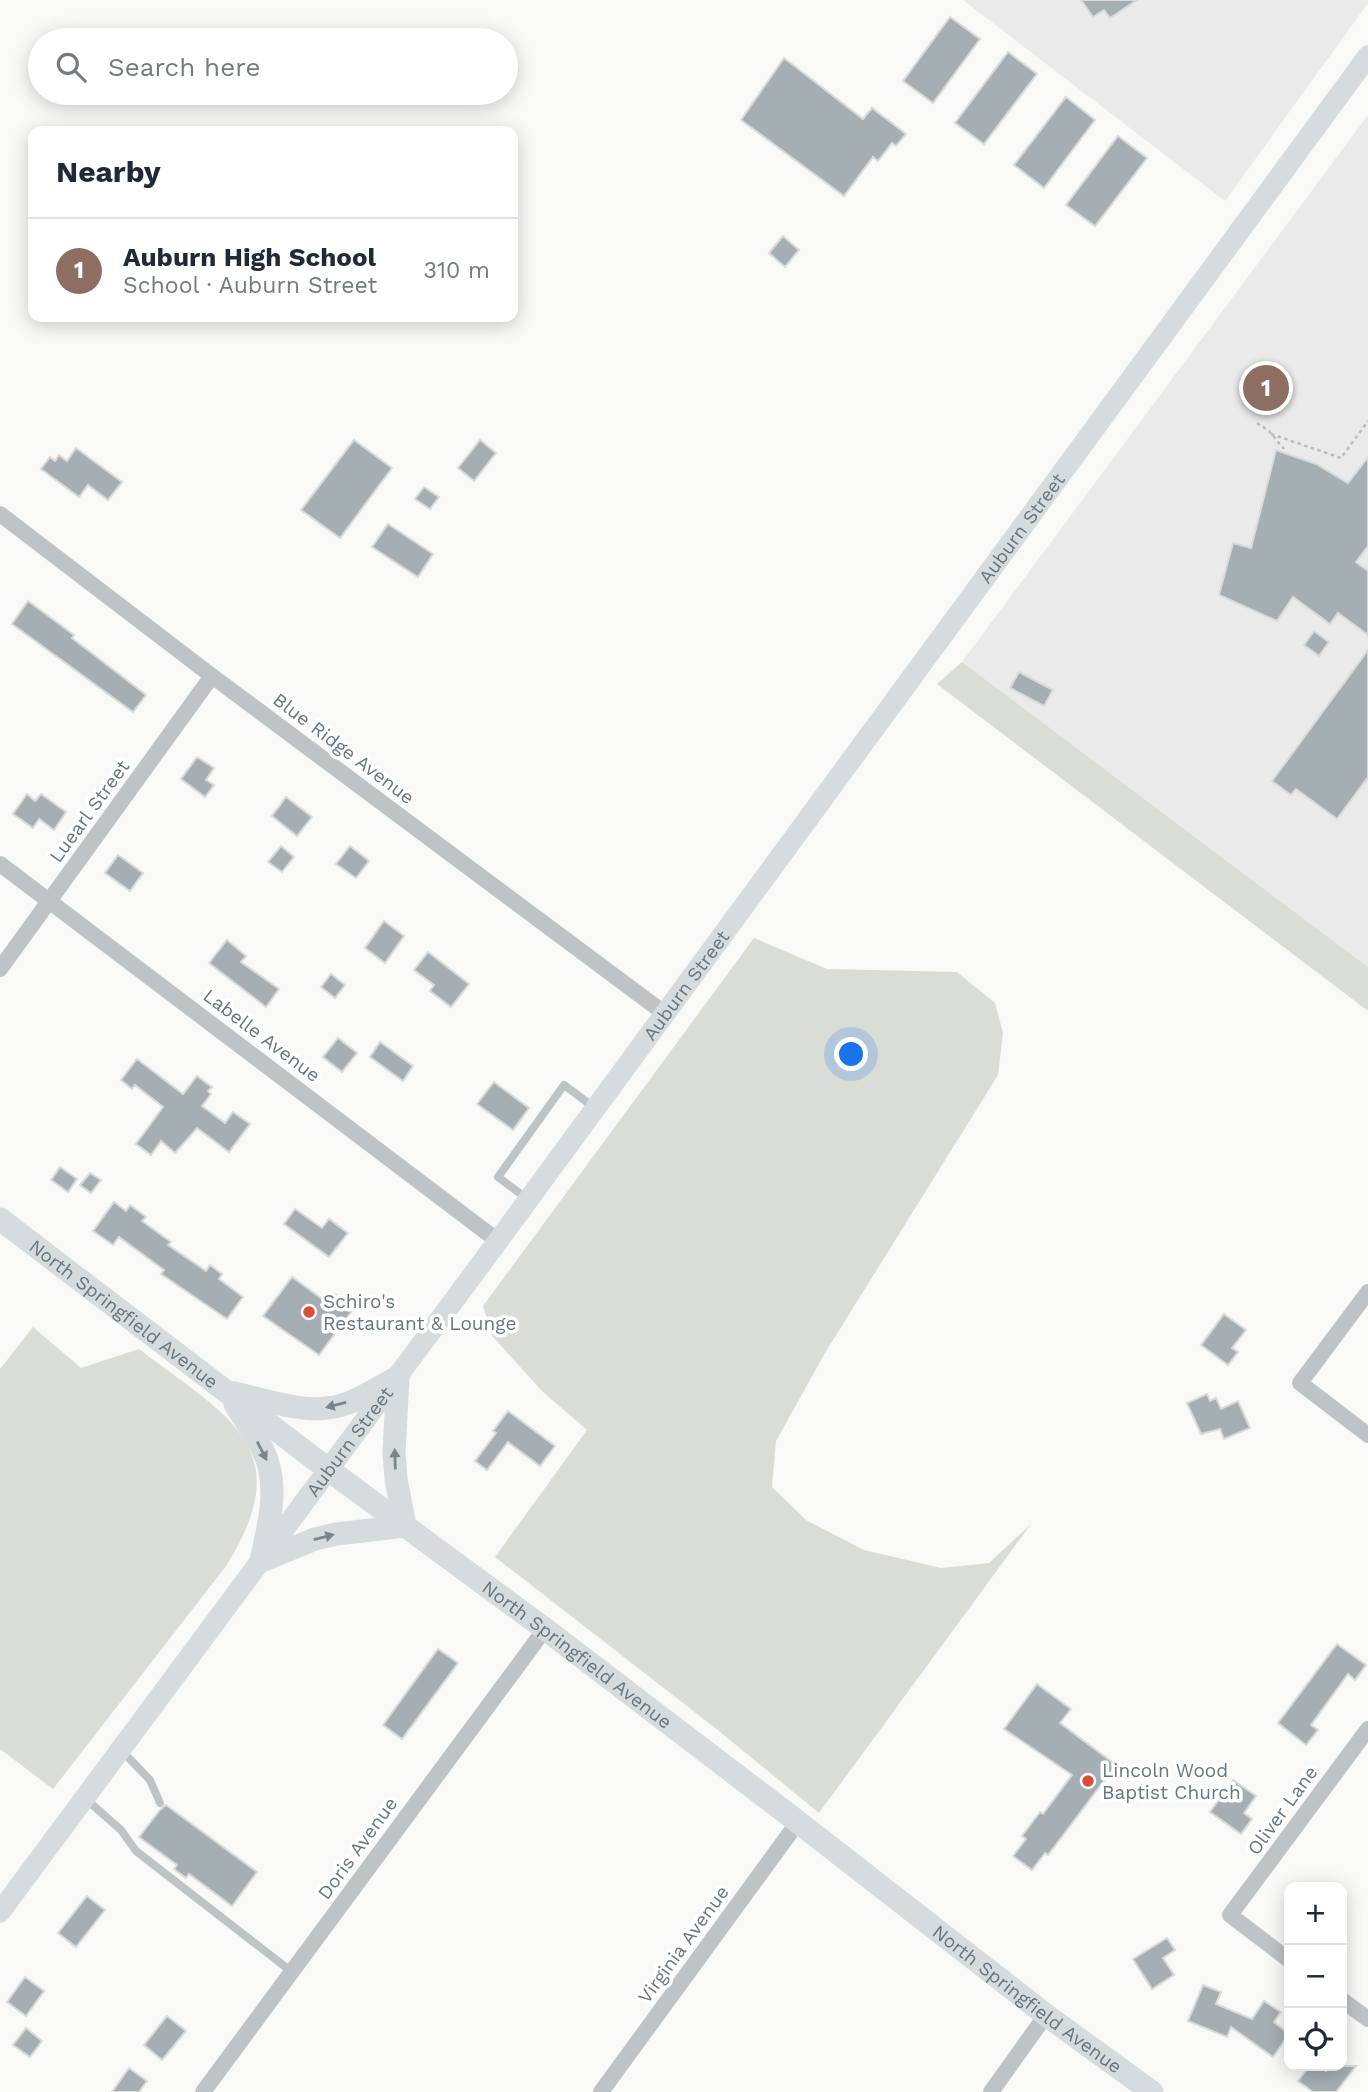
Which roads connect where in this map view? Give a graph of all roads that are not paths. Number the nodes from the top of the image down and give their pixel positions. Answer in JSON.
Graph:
{"nodes":[{"id":1,"x":1368,"y":56,"type":"edge"},
{"id":2,"x":0,"y":514,"type":"edge"},
{"id":3,"x":212,"y":676,"type":"junction"},
{"id":4,"x":0,"y":864,"type":"edge"},
{"id":5,"x":50,"y":901,"type":"junction"},
{"id":6,"x":0,"y":969,"type":"edge"},
{"id":7,"x":664,"y":1013,"type":"junction"},
{"id":8,"x":595,"y":1108,"type":"junction"},
{"id":9,"x":528,"y":1199,"type":"junction"},
{"id":10,"x":0,"y":1219,"type":"edge"},
{"id":11,"x":498,"y":1241,"type":"junction"},
{"id":12,"x":1368,"y":1292,"type":"edge"},
{"id":13,"x":398,"y":1377,"type":"junction"},
{"id":14,"x":228,"y":1392,"type":"junction"},
{"id":15,"x":1368,"y":1434,"type":"edge"},
{"id":16,"x":329,"y":1470,"type":"junction"},
{"id":17,"x":405,"y":1526,"type":"junction"},
{"id":18,"x":261,"y":1561,"type":"junction"},
{"id":19,"x":545,"y":1629,"type":"junction"},
{"id":20,"x":1368,"y":1729,"type":"edge"},
{"id":21,"x":121,"y":1749,"type":"junction"},
{"id":22,"x":85,"y":1798,"type":"junction"},
{"id":23,"x":159,"y":1803,"type":"dead end"},
{"id":24,"x":799,"y":1822,"type":"junction"},
{"id":25,"x":0,"y":1912,"type":"edge"},
{"id":26,"x":1284,"y":1956,"type":"edge"},
{"id":27,"x":292,"y":1972,"type":"junction"},
{"id":28,"x":1347,"y":2004,"type":"edge"},
{"id":29,"x":1046,"y":2015,"type":"junction"},
{"id":30,"x":1368,"y":2019,"type":"edge"},
{"id":31,"x":203,"y":2092,"type":"edge"},
{"id":32,"x":601,"y":2092,"type":"edge"},
{"id":33,"x":991,"y":2092,"type":"edge"},
{"id":34,"x":1152,"y":2092,"type":"edge"}],
"edges":[{"from":1,"to":7,"type":"main road","name":"Auburn Street"},
{"from":2,"to":3,"type":"street","name":"Blue Ridge Avenue"},
{"from":3,"to":5,"type":"street","name":"Luearl Street"},
{"from":3,"to":7,"type":"street","name":"Blue Ridge Avenue"},
{"from":4,"to":5,"type":"street","name":"Labelle Avenue"},
{"from":5,"to":6,"type":"street","name":"Luearl Street"},
{"from":5,"to":11,"type":"street","name":"Labelle Avenue"},
{"from":7,"to":8,"type":"main road","name":"Auburn Street"},
{"from":8,"to":9,"type":"main road","name":"Auburn Street"},
{"from":8,"to":9,"type":"lane"},
{"from":9,"to":11,"type":"main road","name":"Auburn Street"},
{"from":10,"to":14,"type":"main road","name":"North Springfield Avenue"},
{"from":11,"to":13,"type":"main road","name":"Auburn Street"},
{"from":12,"to":15,"type":"street"},
{"from":13,"to":14,"type":"main road","one_way":true},
{"from":13,"to":16,"type":"main road","name":"Auburn Street"},
{"from":17,"to":13,"type":"main road","one_way":true},
{"from":14,"to":16,"type":"main road","name":"North Springfield Avenue"},
{"from":14,"to":18,"type":"main road","one_way":true},
{"from":16,"to":17,"type":"main road","name":"North Springfield Avenue"},
{"from":16,"to":18,"type":"main road","name":"Auburn Street"},
{"from":18,"to":17,"type":"main road","one_way":true},
{"from":17,"to":19,"type":"main road","name":"North Springfield Avenue"},
{"from":18,"to":21,"type":"main road","name":"Auburn Street"},
{"from":19,"to":24,"type":"main road","name":"North Springfield Avenue"},
{"from":19,"to":27,"type":"street","name":"Doris Avenue"},
{"from":20,"to":26,"type":"street","name":"Oliver Lane"},
{"from":21,"to":22,"type":"main road","name":"Auburn Street"},
{"from":21,"to":23,"type":"lane"},
{"from":22,"to":25,"type":"main road","name":"Auburn Street"},
{"from":22,"to":27,"type":"lane"},
{"from":24,"to":29,"type":"main road","name":"North Springfield Avenue"},
{"from":24,"to":32,"type":"street","name":"Virginia Avenue"},
{"from":27,"to":31,"type":"street","name":"Doris Avenue"},
{"from":28,"to":30,"type":"street"},
{"from":29,"to":33,"type":"street"},
{"from":29,"to":34,"type":"main road","name":"North Springfield Avenue"}]}
